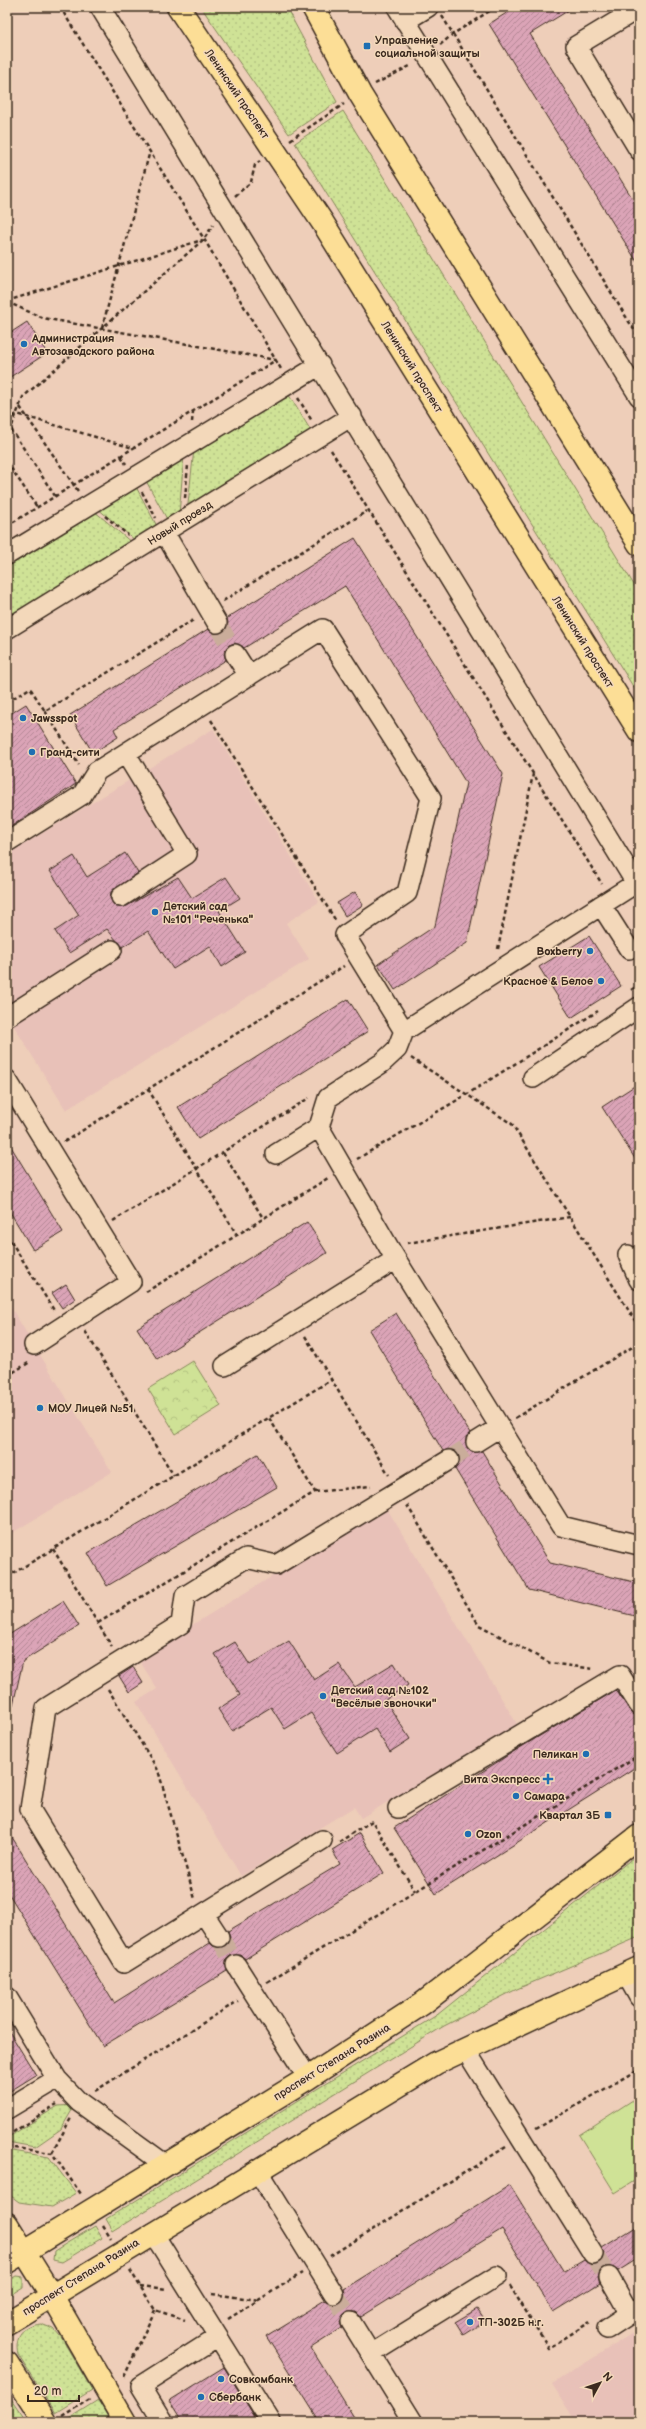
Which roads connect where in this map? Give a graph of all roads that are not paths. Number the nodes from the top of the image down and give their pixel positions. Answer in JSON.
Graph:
{"nodes":[{"id":1,"x":100,"y":7,"type":"edge"},
{"id":2,"x":178,"y":7,"type":"edge"},
{"id":3,"x":313,"y":7,"type":"edge"},
{"id":4,"x":639,"y":8,"type":"edge"},
{"id":5,"x":434,"y":10,"type":"edge"},
{"id":6,"x":401,"y":14,"type":"edge"},
{"id":7,"x":639,"y":150,"type":"edge"},
{"id":8,"x":320,"y":365,"type":"junction"},
{"id":9,"x":639,"y":396,"type":"edge"},
{"id":10,"x":352,"y":416,"type":"junction"},
{"id":11,"x":164,"y":532,"type":"junction"},
{"id":12,"x":639,"y":544,"type":"edge"},
{"id":13,"x":7,"y":556,"type":"edge"},
{"id":14,"x":213,"y":617,"type":"tunnel mouth"},
{"id":15,"x":7,"y":629,"type":"edge"},
{"id":16,"x":235,"y":654,"type":"tunnel mouth"},
{"id":17,"x":249,"y":676,"type":"junction"},
{"id":18,"x":639,"y":731,"type":"edge"},
{"id":19,"x":126,"y":754,"type":"junction"},
{"id":20,"x":7,"y":842,"type":"edge"},
{"id":21,"x":637,"y":886,"type":"edge"},
{"id":22,"x":121,"y":897,"type":"dead end"},
{"id":23,"x":606,"y":902,"type":"junction"},
{"id":24,"x":629,"y":949,"type":"dead end"},
{"id":25,"x":112,"y":950,"type":"dead end"},
{"id":26,"x":639,"y":1007,"type":"edge"},
{"id":27,"x":7,"y":1017,"type":"edge"},
{"id":28,"x":400,"y":1040,"type":"junction"},
{"id":29,"x":533,"y":1078,"type":"dead end"},
{"id":30,"x":7,"y":1080,"type":"edge"},
{"id":31,"x":319,"y":1127,"type":"junction"},
{"id":32,"x":276,"y":1154,"type":"dead end"},
{"id":33,"x":394,"y":1255,"type":"junction"},
{"id":34,"x":628,"y":1256,"type":"dead end"},
{"id":35,"x":639,"y":1280,"type":"edge"},
{"id":36,"x":34,"y":1345,"type":"dead end"},
{"id":37,"x":225,"y":1366,"type":"dead end"},
{"id":38,"x":500,"y":1427,"type":"junction"},
{"id":39,"x":476,"y":1442,"type":"tunnel mouth"},
{"id":40,"x":448,"y":1460,"type":"tunnel mouth"},
{"id":41,"x":639,"y":1546,"type":"edge"},
{"id":42,"x":639,"y":1705,"type":"edge"},
{"id":43,"x":398,"y":1808,"type":"dead end"},
{"id":44,"x":639,"y":1836,"type":"edge"},
{"id":45,"x":330,"y":1841,"type":"road end"},
{"id":46,"x":202,"y":1915,"type":"junction"},
{"id":47,"x":218,"y":1937,"type":"tunnel mouth"},
{"id":48,"x":236,"y":1965,"type":"tunnel mouth"},
{"id":49,"x":632,"y":1971,"type":"edge"},
{"id":50,"x":7,"y":1997,"type":"edge"},
{"id":51,"x":639,"y":1997,"type":"edge"},
{"id":52,"x":465,"y":2049,"type":"junction"},
{"id":53,"x":308,"y":2078,"type":"junction"},
{"id":54,"x":57,"y":2079,"type":"junction"},
{"id":55,"x":7,"y":2109,"type":"edge"},
{"id":56,"x":166,"y":2165,"type":"junction"},
{"id":57,"x":257,"y":2170,"type":"junction"},
{"id":58,"x":7,"y":2224,"type":"edge"},
{"id":59,"x":153,"y":2233,"type":"junction"},
{"id":60,"x":593,"y":2254,"type":"tunnel mouth"},
{"id":61,"x":16,"y":2257,"type":"edge"},
{"id":62,"x":609,"y":2278,"type":"tunnel mouth"},
{"id":63,"x":502,"y":2279,"type":"road end"},
{"id":64,"x":334,"y":2294,"type":"tunnel mouth"},
{"id":65,"x":52,"y":2296,"type":"junction"},
{"id":66,"x":634,"y":2311,"type":"edge"},
{"id":67,"x":351,"y":2322,"type":"tunnel mouth"},
{"id":68,"x":7,"y":2323,"type":"edge"},
{"id":69,"x":601,"y":2324,"type":"road end"},
{"id":70,"x":215,"y":2333,"type":"junction"},
{"id":71,"x":371,"y":2354,"type":"junction"},
{"id":72,"x":7,"y":2363,"type":"edge"},
{"id":73,"x":52,"y":2420,"type":"edge"},
{"id":74,"x":125,"y":2422,"type":"edge"},
{"id":75,"x":163,"y":2422,"type":"edge"},
{"id":76,"x":271,"y":2422,"type":"edge"},
{"id":77,"x":413,"y":2422,"type":"edge"}],
"edges":[{"from":1,"to":8,"type":"street"},
{"from":2,"to":18,"type":"main road","name":"Ленинский проспект"},
{"from":3,"to":12,"type":"main road"},
{"from":4,"to":7,"type":"street"},
{"from":5,"to":6,"type":"street"},
{"from":6,"to":9,"type":"street"},
{"from":8,"to":10,"type":"street"},
{"from":8,"to":13,"type":"street"},
{"from":10,"to":11,"type":"street","name":"Новый проезд"},
{"from":10,"to":21,"type":"street"},
{"from":11,"to":14,"type":"street"},
{"from":11,"to":15,"type":"street","name":"Новый проезд"},
{"from":16,"to":17,"type":"street"},
{"from":17,"to":19,"type":"street"},
{"from":17,"to":28,"type":"street"},
{"from":19,"to":20,"type":"street"},
{"from":19,"to":22,"type":"street"},
{"from":21,"to":23,"type":"street"},
{"from":23,"to":24,"type":"street"},
{"from":23,"to":28,"type":"street"},
{"from":25,"to":27,"type":"street"},
{"from":26,"to":29,"type":"street"},
{"from":28,"to":31,"type":"street"},
{"from":30,"to":36,"type":"street"},
{"from":31,"to":32,"type":"street"},
{"from":31,"to":33,"type":"street"},
{"from":33,"to":37,"type":"street"},
{"from":33,"to":38,"type":"street"},
{"from":34,"to":35,"type":"street"},
{"from":38,"to":39,"type":"street"},
{"from":38,"to":41,"type":"street"},
{"from":40,"to":46,"type":"street"},
{"from":42,"to":43,"type":"street"},
{"from":44,"to":53,"type":"main road","name":"проспект Степана Разина"},
{"from":45,"to":46,"type":"street"},
{"from":46,"to":47,"type":"street"},
{"from":48,"to":53,"type":"street"},
{"from":49,"to":51,"type":"street"},
{"from":49,"to":52,"type":"main road","name":"проспект Степана Разина"},
{"from":50,"to":54,"type":"street"},
{"from":52,"to":57,"type":"main road","name":"проспект Степана Разина"},
{"from":52,"to":60,"type":"street"},
{"from":53,"to":56,"type":"main road","name":"проспект Степана Разина"},
{"from":54,"to":55,"type":"street"},
{"from":54,"to":56,"type":"street"},
{"from":56,"to":61,"type":"main road","name":"проспект Степана Разина"},
{"from":57,"to":59,"type":"main road","name":"проспект Степана Разина"},
{"from":57,"to":64,"type":"street"},
{"from":58,"to":61,"type":"main road"},
{"from":59,"to":65,"type":"main road","name":"проспект Степана Разина"},
{"from":59,"to":70,"type":"street"},
{"from":61,"to":65,"type":"main road"},
{"from":62,"to":66,"type":"street"},
{"from":63,"to":71,"type":"street"},
{"from":65,"to":68,"type":"main road","name":"проспект Степана Разина"},
{"from":65,"to":74,"type":"main road"},
{"from":66,"to":69,"type":"street"},
{"from":67,"to":71,"type":"street"},
{"from":70,"to":75,"type":"street"},
{"from":70,"to":76,"type":"street"},
{"from":71,"to":77,"type":"street"},
{"from":72,"to":73,"type":"main road"}]}
